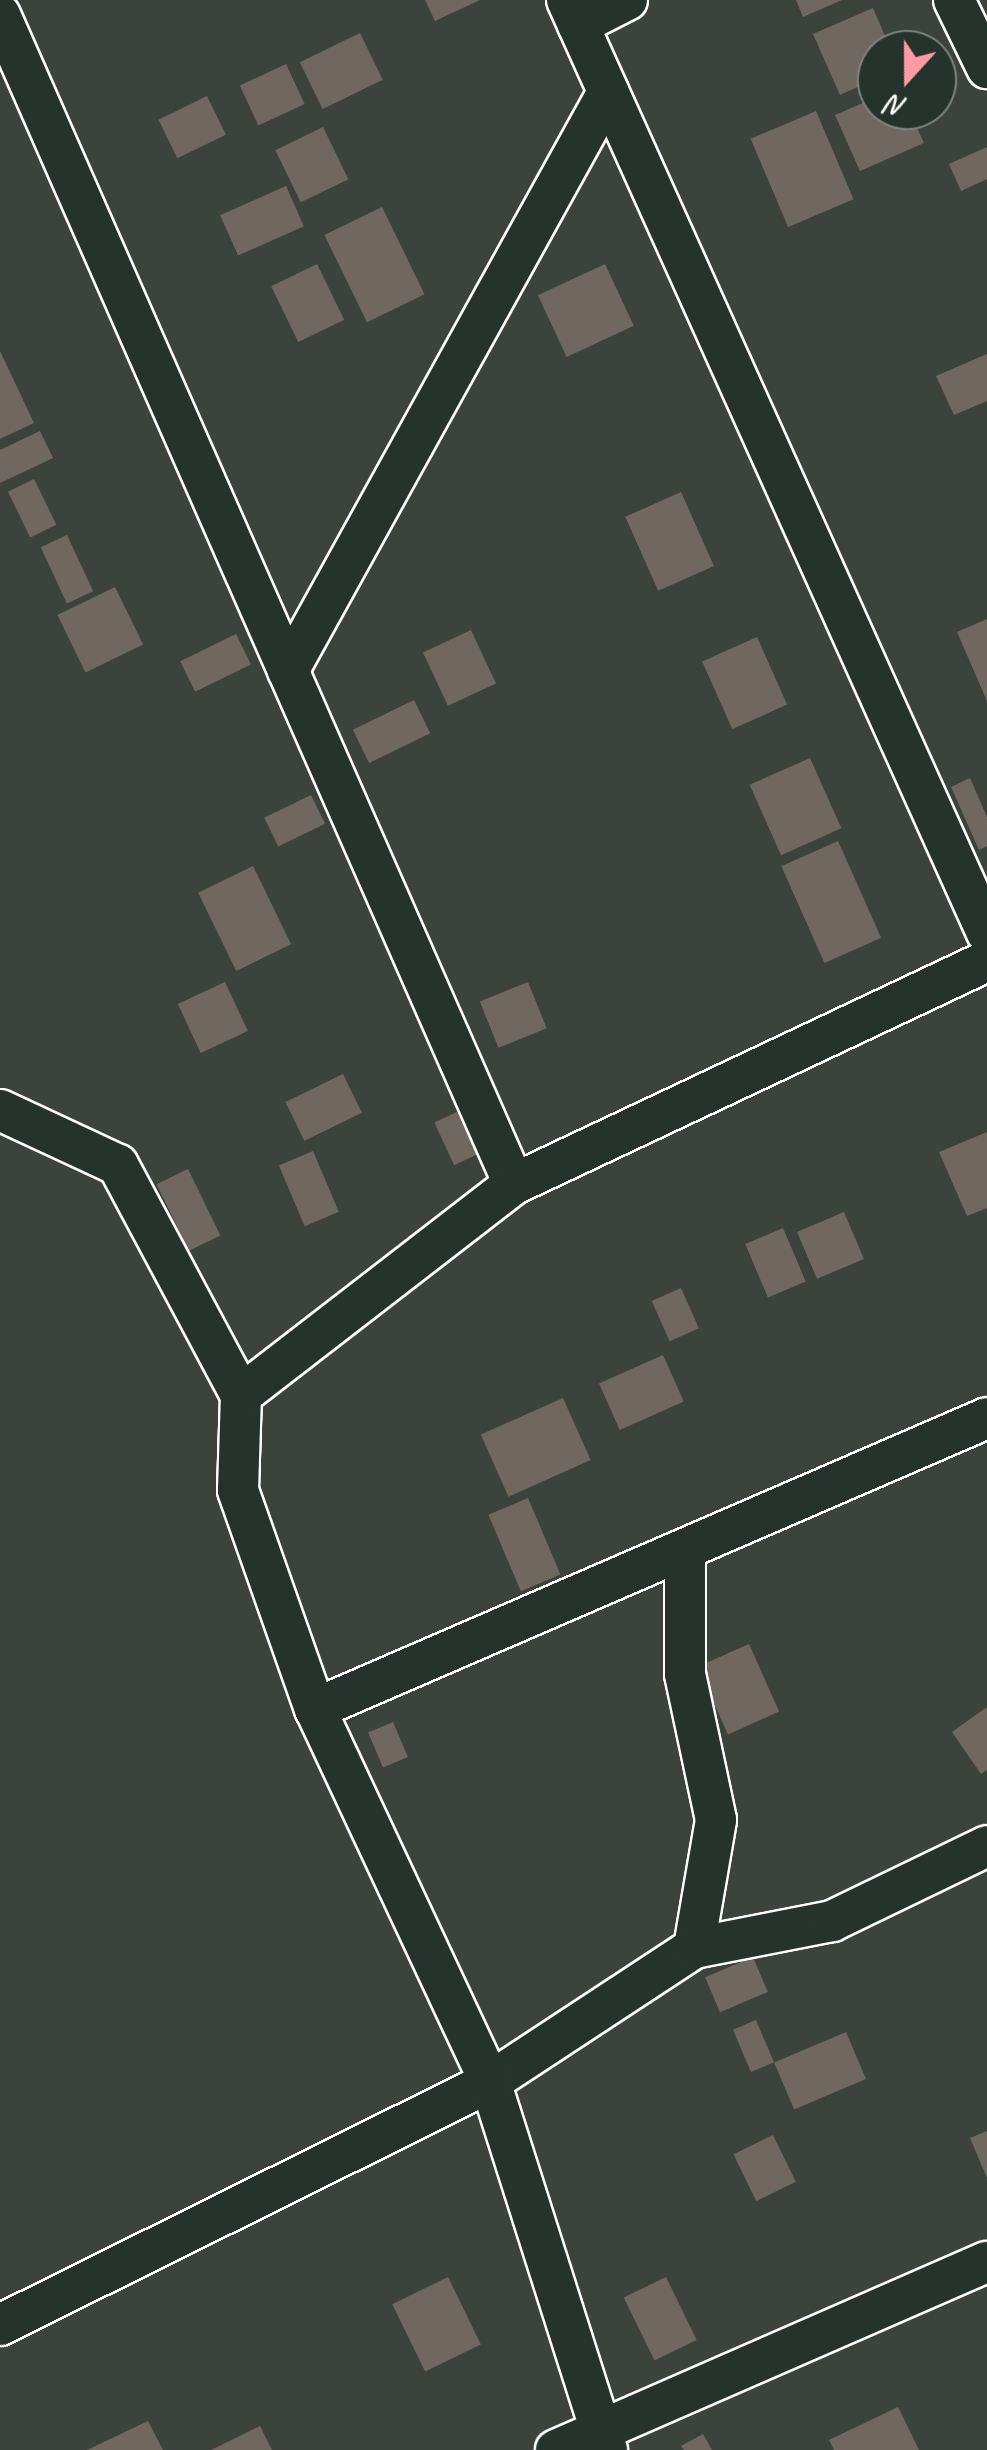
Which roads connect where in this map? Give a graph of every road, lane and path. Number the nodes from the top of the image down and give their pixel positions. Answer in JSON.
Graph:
{"nodes":[{"id":1,"x":628,"y":0,"type":"edge"},
{"id":2,"x":954,"y":0,"type":"edge"},
{"id":3,"x":572,"y":12,"type":"edge"},
{"id":4,"x":0,"y":15,"type":"edge"},
{"id":5,"x":987,"y":68,"type":"edge"},
{"id":6,"x":608,"y":92,"type":"junction"},
{"id":7,"x":288,"y":670,"type":"junction"},
{"id":8,"x":987,"y":933,"type":"edge"},
{"id":9,"x":987,"y":961,"type":"edge"},
{"id":10,"x":0,"y":1110,"type":"edge"},
{"id":11,"x":514,"y":1184,"type":"junction"},
{"id":12,"x":241,"y":1395,"type":"junction"},
{"id":13,"x":987,"y":1418,"type":"edge"},
{"id":14,"x":685,"y":1549,"type":"junction"},
{"id":15,"x":315,"y":1709,"type":"junction"},
{"id":16,"x":987,"y":1846,"type":"edge"},
{"id":17,"x":694,"y":1948,"type":"junction"},
{"id":18,"x":490,"y":2082,"type":"junction"},
{"id":19,"x":987,"y":2262,"type":"edge"},
{"id":20,"x":0,"y":2325,"type":"edge"},
{"id":21,"x":602,"y":2440,"type":"edge"},
{"id":22,"x":556,"y":2450,"type":"edge"}],
"edges":[{"from":1,"to":3,"type":"street"},
{"from":2,"to":5,"type":"street"},
{"from":3,"to":6,"type":"street"},
{"from":4,"to":7,"type":"street"},
{"from":6,"to":7,"type":"street"},
{"from":6,"to":8,"type":"street"},
{"from":7,"to":11,"type":"street"},
{"from":9,"to":11,"type":"street"},
{"from":10,"to":12,"type":"street"},
{"from":11,"to":12,"type":"street"},
{"from":12,"to":15,"type":"street"},
{"from":13,"to":14,"type":"street"},
{"from":14,"to":15,"type":"street"},
{"from":14,"to":17,"type":"street"},
{"from":15,"to":18,"type":"street"},
{"from":16,"to":17,"type":"street"},
{"from":17,"to":18,"type":"street"},
{"from":18,"to":20,"type":"street"},
{"from":18,"to":21,"type":"street"},
{"from":19,"to":21,"type":"street"},
{"from":21,"to":22,"type":"street"}]}
